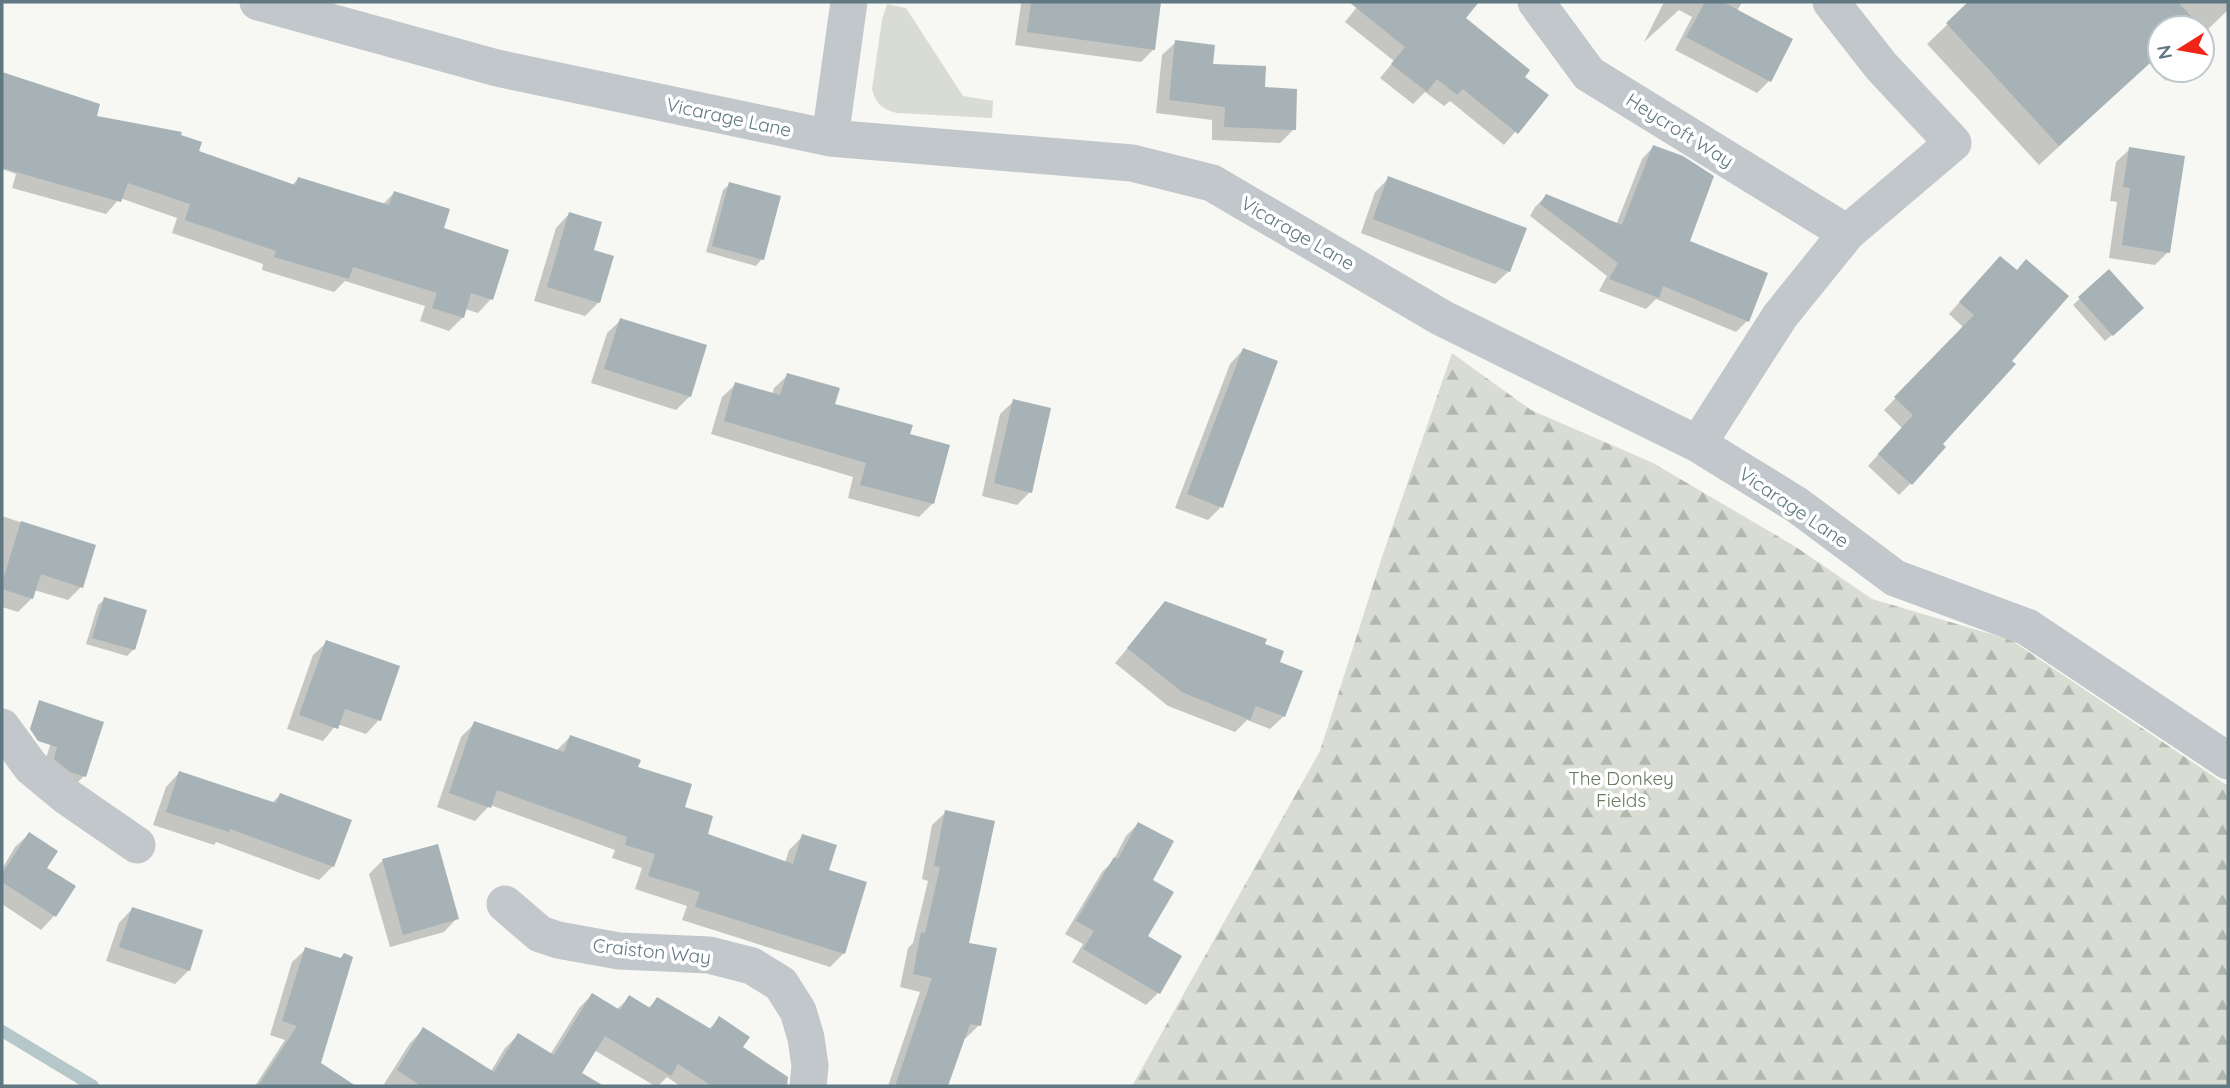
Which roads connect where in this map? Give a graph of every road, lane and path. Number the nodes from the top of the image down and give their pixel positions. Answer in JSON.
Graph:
{"nodes":[{"id":1,"x":258,"y":2,"type":"edge"},
{"id":2,"x":849,"y":2,"type":"edge"},
{"id":3,"x":1536,"y":2,"type":"edge"},
{"id":4,"x":1831,"y":2,"type":"edge"},
{"id":5,"x":831,"y":138,"type":"junction"},
{"id":6,"x":1847,"y":233,"type":"junction"},
{"id":7,"x":1698,"y":444,"type":"junction"},
{"id":8,"x":2,"y":727,"type":"edge"},
{"id":9,"x":2228,"y":761,"type":"edge"},
{"id":10,"x":137,"y":845,"type":"dead end"},
{"id":11,"x":505,"y":904,"type":"dead end"},
{"id":12,"x":808,"y":1086,"type":"edge"}],
"edges":[{"from":1,"to":5,"type":"street","name":"Vicarage Lane"},
{"from":2,"to":5,"type":"street"},
{"from":3,"to":6,"type":"street","name":"Heycroft Way"},
{"from":4,"to":6,"type":"street"},
{"from":5,"to":7,"type":"street","name":"Vicarage Lane"},
{"from":6,"to":7,"type":"street"},
{"from":7,"to":9,"type":"street","name":"Vicarage Lane"},
{"from":8,"to":10,"type":"street"},
{"from":11,"to":12,"type":"street","name":"Craiston Way"}]}
